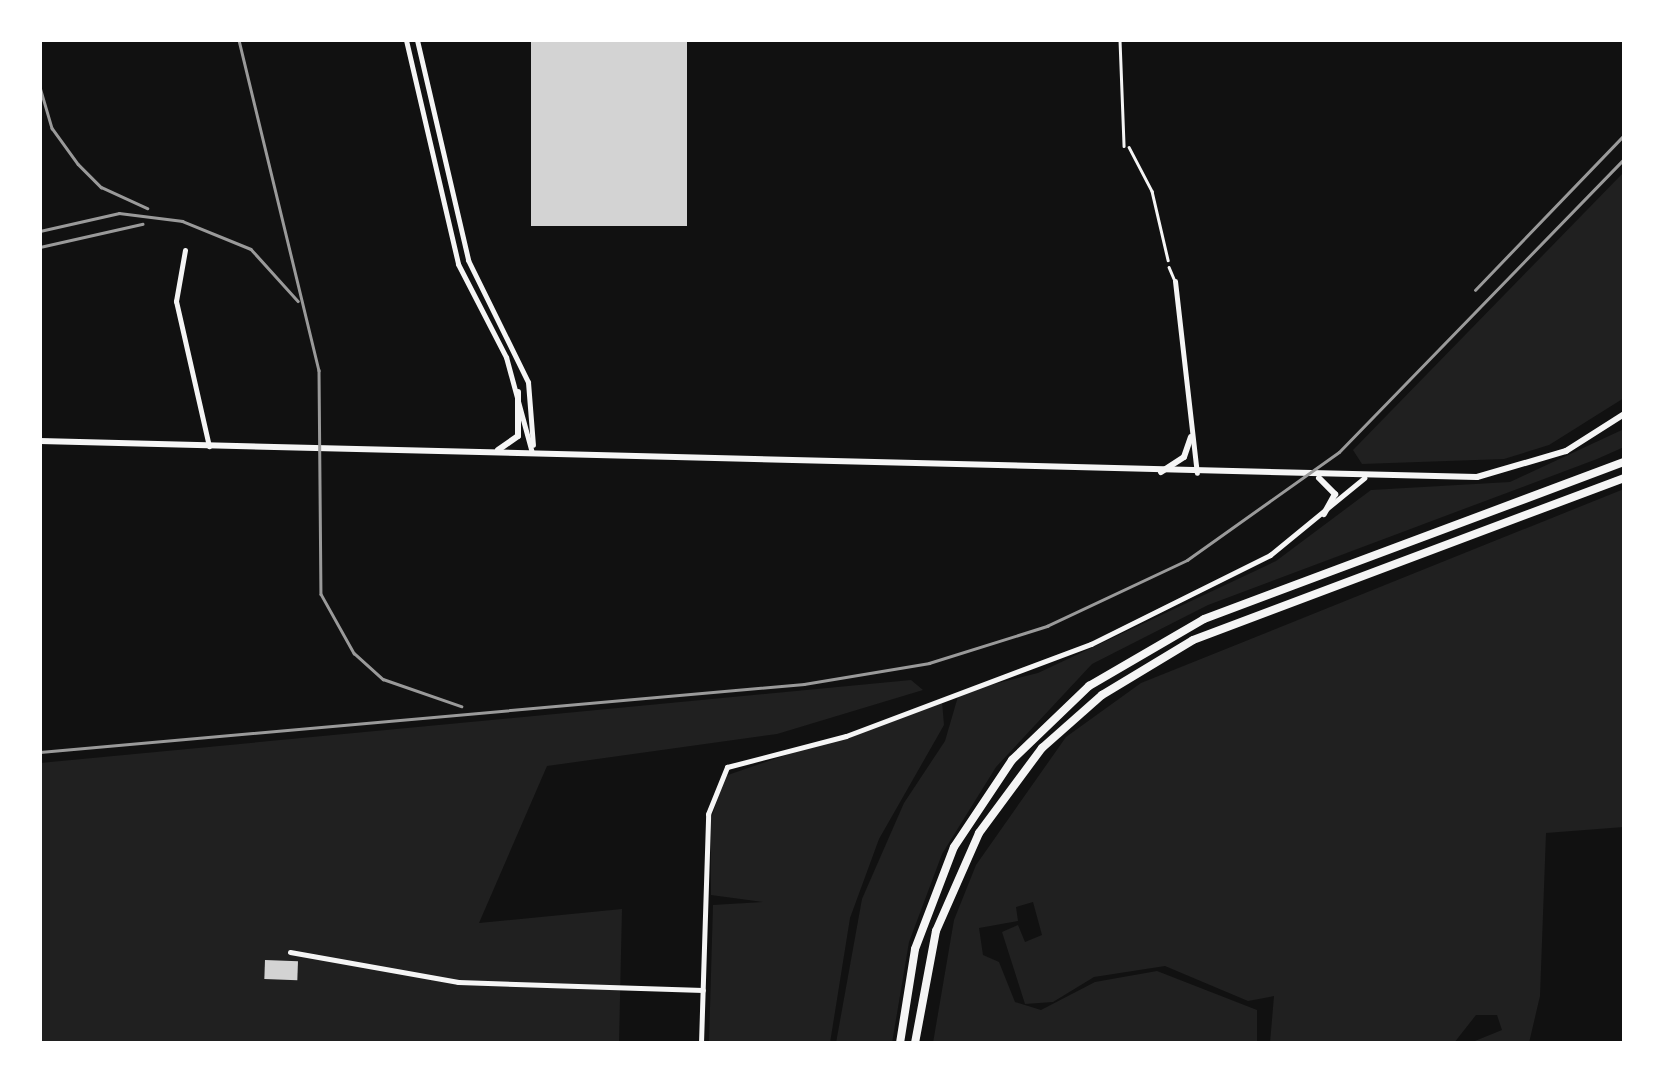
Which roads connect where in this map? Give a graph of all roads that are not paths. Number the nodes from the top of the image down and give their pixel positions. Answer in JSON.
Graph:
{"nodes":[{"id":1,"x":406,"y":40,"type":"edge"},
{"id":2,"x":417,"y":40,"type":"edge"},
{"id":3,"x":1120,"y":40,"type":"edge"},
{"id":4,"x":1124,"y":146,"type":"road end"},
{"id":5,"x":185,"y":250,"type":"dead end"},
{"id":6,"x":1169,"y":267,"type":"road end"},
{"id":7,"x":476,"y":281,"type":"junction"},
{"id":8,"x":1175,"y":282,"type":"joint"},
{"id":9,"x":466,"y":286,"type":"junction"},
{"id":10,"x":518,"y":392,"type":"junction"},
{"id":11,"x":1624,"y":414,"type":"edge"},
{"id":12,"x":1191,"y":437,"type":"junction"},
{"id":13,"x":40,"y":441,"type":"edge"},
{"id":14,"x":209,"y":446,"type":"junction"},
{"id":15,"x":494,"y":452,"type":"junction"},
{"id":16,"x":532,"y":454,"type":"junction"},
{"id":17,"x":1624,"y":462,"type":"edge"},
{"id":18,"x":1160,"y":472,"type":"junction"},
{"id":19,"x":1197,"y":474,"type":"junction"},
{"id":20,"x":1318,"y":477,"type":"junction"},
{"id":21,"x":1364,"y":478,"type":"junction"},
{"id":22,"x":1624,"y":478,"type":"edge"},
{"id":23,"x":1324,"y":514,"type":"junction"},
{"id":24,"x":290,"y":952,"type":"dead end"},
{"id":25,"x":702,"y":990,"type":"junction"},
{"id":26,"x":702,"y":1043,"type":"edge"},
{"id":27,"x":900,"y":1043,"type":"edge"},
{"id":28,"x":915,"y":1043,"type":"edge"}],
"edges":[{"from":1,"to":9,"type":"street"},
{"from":2,"to":7,"type":"street"},
{"from":3,"to":4,"type":"lane"},
{"from":5,"to":14,"type":"street"},
{"from":6,"to":8,"type":"lane"},
{"from":7,"to":9,"type":"lane"},
{"from":7,"to":16,"type":"street"},
{"from":8,"to":12,"type":"street"},
{"from":9,"to":10,"type":"street"},
{"from":10,"to":15,"type":"street"},
{"from":10,"to":16,"type":"street"},
{"from":11,"to":21,"type":"street"},
{"from":12,"to":18,"type":"street"},
{"from":12,"to":19,"type":"street"},
{"from":13,"to":14,"type":"street"},
{"from":14,"to":15,"type":"street"},
{"from":15,"to":16,"type":"street"},
{"from":16,"to":18,"type":"street"},
{"from":17,"to":27,"type":"highway"},
{"from":18,"to":19,"type":"street"},
{"from":19,"to":20,"type":"street"},
{"from":20,"to":21,"type":"street"},
{"from":20,"to":23,"type":"street"},
{"from":21,"to":23,"type":"street"},
{"from":22,"to":28,"type":"highway"},
{"from":23,"to":25,"type":"street"},
{"from":24,"to":25,"type":"street"},
{"from":25,"to":26,"type":"street"}]}
